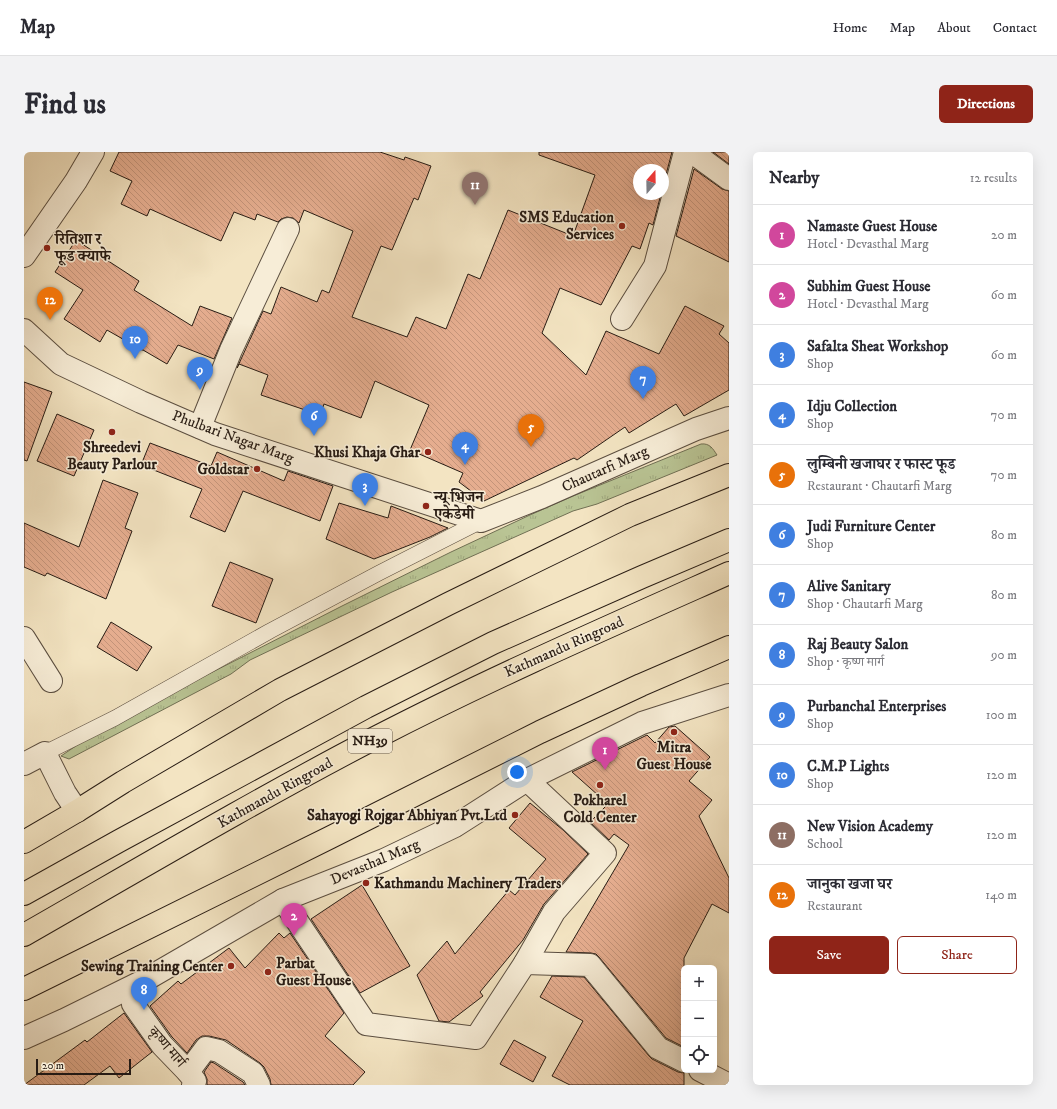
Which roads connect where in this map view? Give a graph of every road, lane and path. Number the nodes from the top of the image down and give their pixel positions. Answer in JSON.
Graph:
{"nodes":[{"id":1,"x":93,"y":152,"type":"edge"},
{"id":2,"x":685,"y":152,"type":"edge"},
{"id":3,"x":692,"y":152,"type":"edge"},
{"id":4,"x":729,"y":179,"type":"edge"},
{"id":5,"x":288,"y":229,"type":"dead end"},
{"id":6,"x":24,"y":256,"type":"edge"},
{"id":7,"x":622,"y":319,"type":"dead end"},
{"id":8,"x":24,"y":330,"type":"edge"},
{"id":9,"x":729,"y":418,"type":"edge"},
{"id":10,"x":200,"y":427,"type":"junction"},
{"id":11,"x":729,"y":475,"type":"edge"},
{"id":12,"x":482,"y":521,"type":"junction"},
{"id":13,"x":729,"y":540,"type":"edge"},
{"id":14,"x":729,"y":573,"type":"edge"},
{"id":15,"x":24,"y":638,"type":"edge"},
{"id":16,"x":729,"y":646,"type":"edge"},
{"id":17,"x":51,"y":681,"type":"dead end"},
{"id":18,"x":729,"y":695,"type":"edge"},
{"id":19,"x":45,"y":753,"type":"junction"},
{"id":20,"x":24,"y":764,"type":"edge"},
{"id":21,"x":527,"y":780,"type":"junction"},
{"id":22,"x":78,"y":811,"type":"junction"},
{"id":23,"x":24,"y":842,"type":"edge"},
{"id":24,"x":24,"y":894,"type":"edge"},
{"id":25,"x":283,"y":900,"type":"junction"},
{"id":26,"x":24,"y":935,"type":"edge"},
{"id":27,"x":524,"y":963,"type":"junction"},
{"id":28,"x":146,"y":980,"type":"junction"},
{"id":29,"x":24,"y":989,"type":"edge"},
{"id":30,"x":24,"y":1038,"type":"edge"},
{"id":31,"x":681,"y":1060,"type":"edge"},
{"id":32,"x":706,"y":1073,"type":"edge"},
{"id":33,"x":191,"y":1079,"type":"edge"},
{"id":34,"x":259,"y":1085,"type":"edge"},
{"id":35,"x":728,"y":1085,"type":"edge"}],
"edges":[{"from":1,"to":6,"type":"street"},
{"from":2,"to":7,"type":"street"},
{"from":3,"to":4,"type":"street"},
{"from":5,"to":10,"type":"street"},
{"from":8,"to":10,"type":"street","name":"Phulbari Nagar Marg"},
{"from":9,"to":12,"type":"street","name":"Chautarfi Marg"},
{"from":10,"to":12,"type":"street","name":"Phulbari Nagar Marg"},
{"from":11,"to":22,"type":"main road"},
{"from":12,"to":19,"type":"lane"},
{"from":13,"to":24,"type":"main road","name":"Kathmandu Ringroad","number":"NH39"},
{"from":14,"to":26,"type":"main road","name":"Kathmandu Ringroad","number":"NH39"},
{"from":15,"to":17,"type":"street"},
{"from":16,"to":29,"type":"main road"},
{"from":18,"to":21,"type":"street","name":"Devasthal Marg"},
{"from":19,"to":20,"type":"street"},
{"from":19,"to":22,"type":"street"},
{"from":21,"to":25,"type":"street","name":"Devasthal Marg"},
{"from":21,"to":27,"type":"street"},
{"from":22,"to":23,"type":"main road"},
{"from":25,"to":27,"type":"street"},
{"from":25,"to":28,"type":"street","name":"Devasthal Marg"},
{"from":27,"to":31,"type":"street"},
{"from":28,"to":30,"type":"street","name":"Devasthal Marg"},
{"from":28,"to":33,"type":"street","name":"कृष्ण मार्ग"},
{"from":32,"to":35,"type":"street"},
{"from":33,"to":34,"type":"street","name":"कृष्ण मार्ग"}]}
